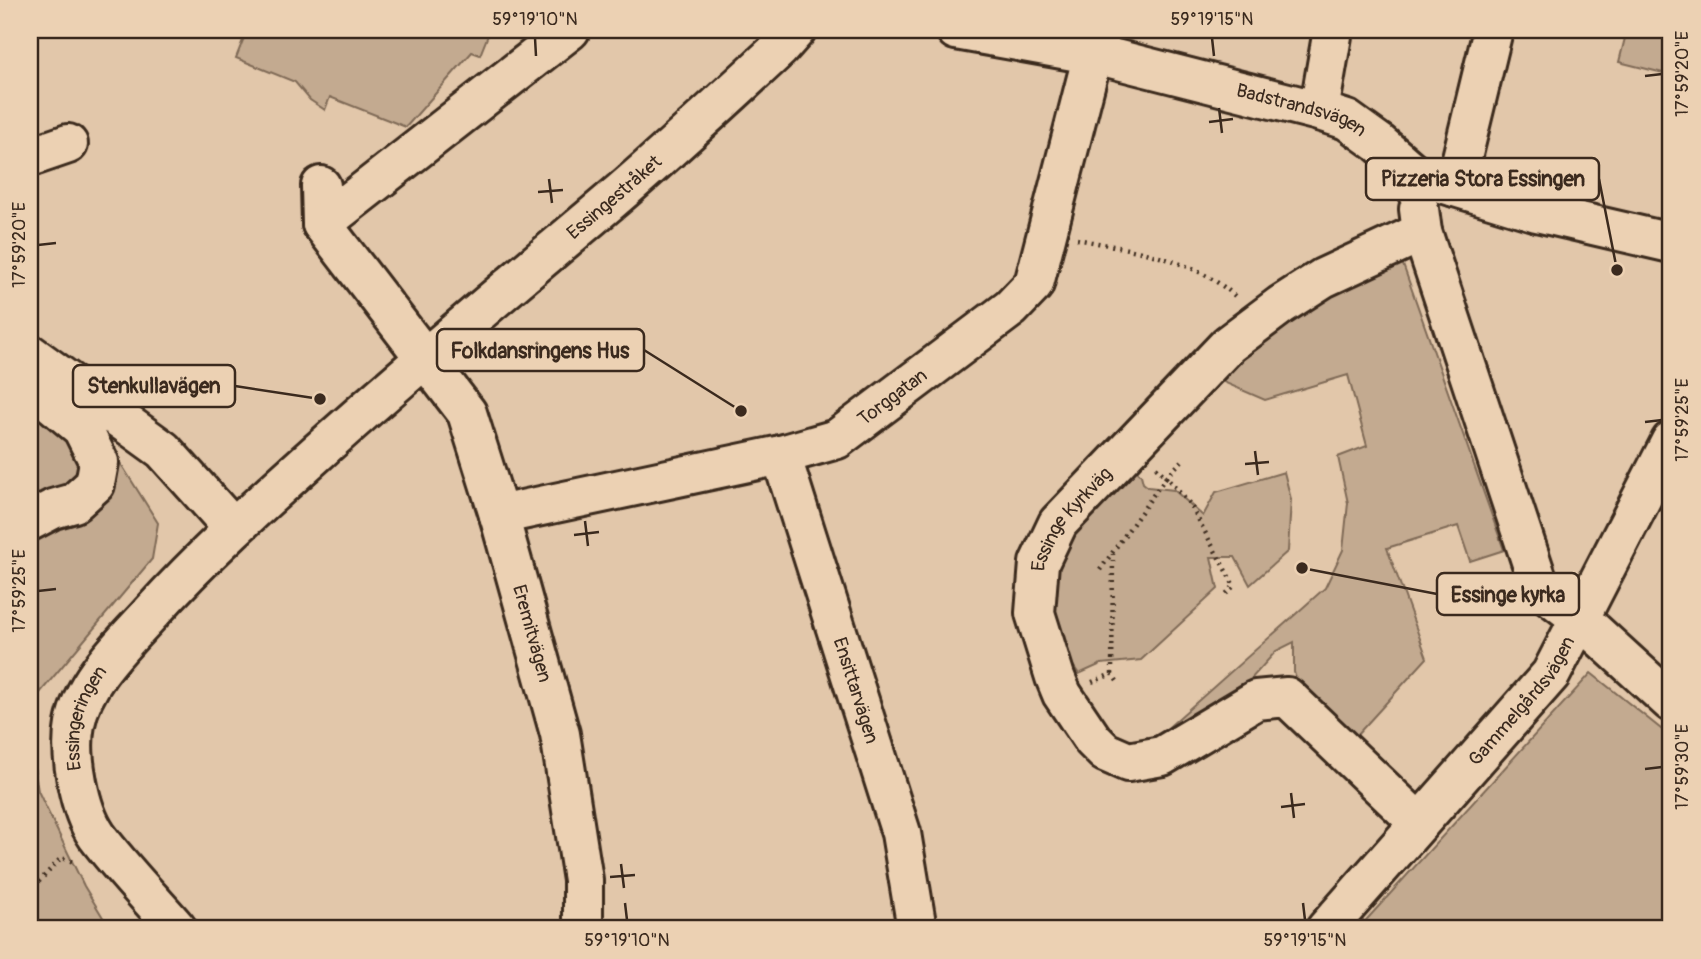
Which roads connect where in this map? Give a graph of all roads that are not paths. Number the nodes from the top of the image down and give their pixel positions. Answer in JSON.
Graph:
{"nodes":[{"id":1,"x":570,"y":30,"type":"edge"},
{"id":2,"x":796,"y":30,"type":"edge"},
{"id":3,"x":956,"y":30,"type":"edge"},
{"id":4,"x":1332,"y":30,"type":"edge"},
{"id":5,"x":1493,"y":30,"type":"edge"},
{"id":6,"x":1104,"y":47,"type":"edge"},
{"id":7,"x":1319,"y":111,"type":"junction"},
{"id":8,"x":68,"y":144,"type":"dead end"},
{"id":9,"x":30,"y":157,"type":"edge"},
{"id":10,"x":1416,"y":175,"type":"junction"},
{"id":11,"x":321,"y":186,"type":"dead end"},
{"id":12,"x":1455,"y":187,"type":"junction"},
{"id":13,"x":322,"y":224,"type":"junction"},
{"id":14,"x":1422,"y":232,"type":"junction"},
{"id":15,"x":1671,"y":243,"type":"edge"},
{"id":16,"x":30,"y":354,"type":"edge"},
{"id":17,"x":424,"y":357,"type":"junction"},
{"id":18,"x":30,"y":385,"type":"edge"},
{"id":19,"x":1671,"y":440,"type":"edge"},
{"id":20,"x":781,"y":455,"type":"junction"},
{"id":21,"x":499,"y":515,"type":"junction"},
{"id":22,"x":30,"y":521,"type":"edge"},
{"id":23,"x":233,"y":528,"type":"junction"},
{"id":24,"x":1579,"y":618,"type":"junction"},
{"id":25,"x":1671,"y":702,"type":"edge"},
{"id":26,"x":1418,"y":822,"type":"junction"},
{"id":27,"x":177,"y":929,"type":"edge"},
{"id":28,"x":583,"y":929,"type":"edge"},
{"id":29,"x":917,"y":929,"type":"edge"},
{"id":30,"x":1326,"y":929,"type":"edge"}],
"edges":[{"from":1,"to":13,"type":"street"},
{"from":2,"to":17,"type":"street","name":"Essingestråket"},
{"from":3,"to":6,"type":"street","name":"Badstrandsvägen"},
{"from":4,"to":7,"type":"street"},
{"from":5,"to":12,"type":"street"},
{"from":6,"to":7,"type":"street","name":"Badstrandsvägen"},
{"from":6,"to":20,"type":"street","name":"Torggatan"},
{"from":7,"to":10,"type":"street","name":"Badstrandsvägen"},
{"from":8,"to":9,"type":"street"},
{"from":10,"to":12,"type":"street","name":"Badstrandsvägen"},
{"from":10,"to":14,"type":"street"},
{"from":11,"to":13,"type":"street"},
{"from":12,"to":15,"type":"street","name":"Badstrandsvägen"},
{"from":13,"to":17,"type":"street"},
{"from":14,"to":24,"type":"street"},
{"from":14,"to":26,"type":"street","name":"Essinge Kyrkväg"},
{"from":16,"to":23,"type":"street"},
{"from":17,"to":21,"type":"street","name":"Eremitvägen"},
{"from":17,"to":23,"type":"street","name":"Essingestråket"},
{"from":18,"to":22,"type":"street"},
{"from":19,"to":24,"type":"street","name":"Gammelgårdsvägen"},
{"from":20,"to":21,"type":"street","name":"Torggatan"},
{"from":20,"to":29,"type":"street","name":"Ensittarvägen"},
{"from":21,"to":28,"type":"street","name":"Eremitvägen"},
{"from":23,"to":27,"type":"street","name":"Essingeringen"},
{"from":24,"to":25,"type":"street"},
{"from":24,"to":26,"type":"street","name":"Gammelgårdsvägen"},
{"from":26,"to":30,"type":"street","name":"Gammelgårdsvägen"}]}
